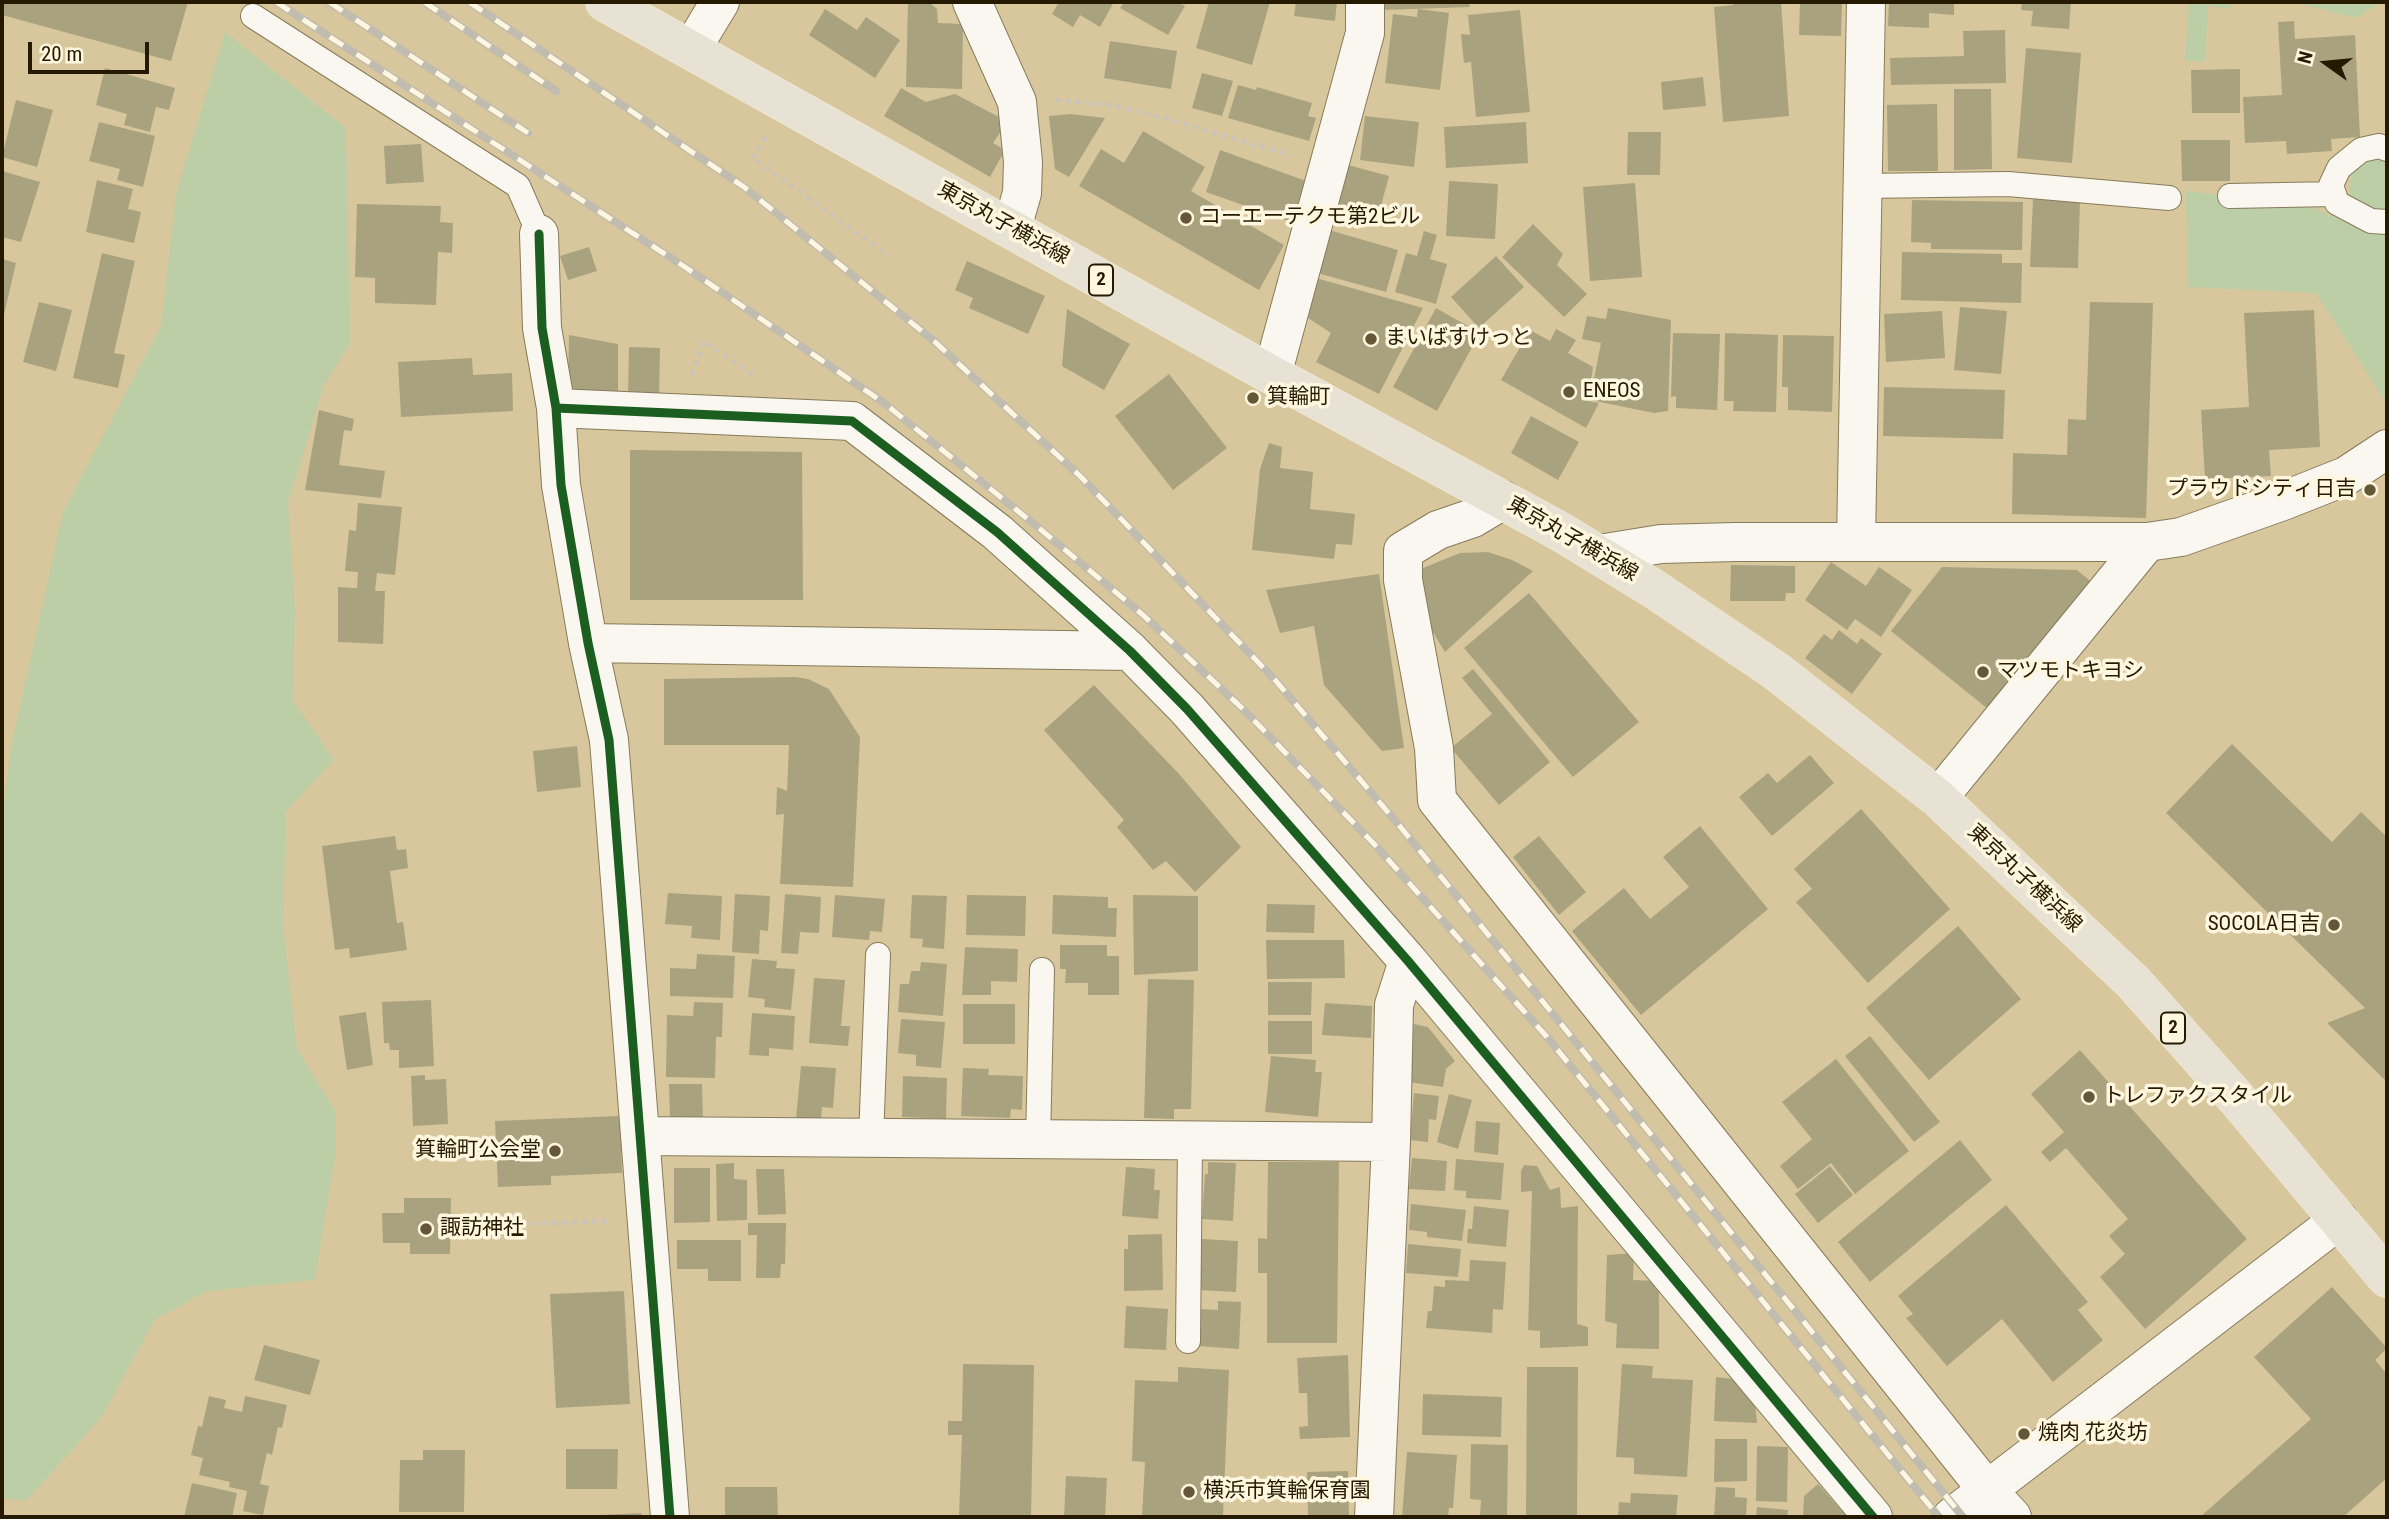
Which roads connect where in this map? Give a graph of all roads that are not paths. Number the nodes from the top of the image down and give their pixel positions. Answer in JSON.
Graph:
{"nodes":[{"id":1,"x":605,"y":2,"type":"edge"},
{"id":2,"x":720,"y":2,"type":"edge"},
{"id":3,"x":972,"y":2,"type":"edge"},
{"id":4,"x":1365,"y":2,"type":"edge"},
{"id":5,"x":1866,"y":2,"type":"edge"},
{"id":6,"x":253,"y":16,"type":"dead end"},
{"id":7,"x":691,"y":50,"type":"junction"},
{"id":8,"x":2387,"y":149,"type":"edge"},
{"id":9,"x":1864,"y":186,"type":"junction"},
{"id":10,"x":2334,"y":194,"type":"junction"},
{"id":11,"x":2231,"y":196,"type":"dead end"},
{"id":12,"x":2169,"y":198,"type":"dead end"},
{"id":13,"x":2387,"y":222,"type":"edge"},
{"id":14,"x":1012,"y":229,"type":"junction"},
{"id":15,"x":540,"y":234,"type":"joint"},
{"id":16,"x":1272,"y":376,"type":"junction"},
{"id":17,"x":556,"y":408,"type":"junction"},
{"id":18,"x":2387,"y":449,"type":"edge"},
{"id":19,"x":1503,"y":500,"type":"junction"},
{"id":20,"x":1856,"y":540,"type":"junction"},
{"id":21,"x":2147,"y":542,"type":"junction"},
{"id":22,"x":1599,"y":554,"type":"junction"},
{"id":23,"x":588,"y":643,"type":"junction"},
{"id":24,"x":1130,"y":650,"type":"junction"},
{"id":25,"x":1938,"y":798,"type":"junction"},
{"id":26,"x":878,"y":955,"type":"dead end"},
{"id":27,"x":1408,"y":961,"type":"junction"},
{"id":28,"x":1042,"y":970,"type":"dead end"},
{"id":29,"x":642,"y":1136,"type":"junction"},
{"id":30,"x":871,"y":1139,"type":"junction"},
{"id":31,"x":1038,"y":1140,"type":"junction"},
{"id":32,"x":1190,"y":1141,"type":"junction"},
{"id":33,"x":1391,"y":1142,"type":"junction"},
{"id":34,"x":2339,"y":1220,"type":"junction"},
{"id":35,"x":2387,"y":1278,"type":"edge"},
{"id":36,"x":1188,"y":1341,"type":"dead end"},
{"id":37,"x":2000,"y":1504,"type":"edge"},
{"id":38,"x":670,"y":1517,"type":"edge"},
{"id":39,"x":1374,"y":1517,"type":"edge"},
{"id":40,"x":1873,"y":1517,"type":"edge"},
{"id":41,"x":1952,"y":1517,"type":"edge"}],
"edges":[{"from":1,"to":7,"type":"main road","name":"東京丸子横浜線","number":"2"},
{"from":2,"to":7,"type":"street"},
{"from":3,"to":14,"type":"street"},
{"from":4,"to":16,"type":"street"},
{"from":5,"to":9,"type":"street"},
{"from":6,"to":15,"type":"lane"},
{"from":7,"to":14,"type":"main road","name":"東京丸子横浜線","number":"2"},
{"from":8,"to":10,"type":"lane"},
{"from":9,"to":12,"type":"lane"},
{"from":9,"to":20,"type":"street"},
{"from":10,"to":11,"type":"lane"},
{"from":10,"to":13,"type":"lane"},
{"from":14,"to":16,"type":"main road","name":"東京丸子横浜線","number":"2"},
{"from":15,"to":17,"type":"street"},
{"from":16,"to":19,"type":"main road","name":"東京丸子横浜線","number":"2"},
{"from":17,"to":23,"type":"street"},
{"from":17,"to":24,"type":"street"},
{"from":18,"to":21,"type":"street"},
{"from":19,"to":22,"type":"main road","name":"東京丸子横浜線","number":"2"},
{"from":19,"to":37,"type":"street"},
{"from":20,"to":21,"type":"street"},
{"from":20,"to":22,"type":"street"},
{"from":21,"to":25,"type":"street"},
{"from":22,"to":25,"type":"main road","name":"東京丸子横浜線","number":"2"},
{"from":23,"to":24,"type":"street"},
{"from":23,"to":29,"type":"street"},
{"from":24,"to":27,"type":"street"},
{"from":25,"to":34,"type":"main road","name":"東京丸子横浜線","number":"2"},
{"from":26,"to":30,"type":"lane"},
{"from":27,"to":33,"type":"street"},
{"from":27,"to":40,"type":"street"},
{"from":28,"to":31,"type":"lane"},
{"from":29,"to":30,"type":"street"},
{"from":29,"to":38,"type":"street"},
{"from":30,"to":31,"type":"street"},
{"from":31,"to":32,"type":"street"},
{"from":32,"to":33,"type":"street"},
{"from":32,"to":36,"type":"lane"},
{"from":33,"to":39,"type":"street"},
{"from":34,"to":35,"type":"main road","name":"東京丸子横浜線","number":"2"},
{"from":34,"to":37,"type":"street"},
{"from":37,"to":41,"type":"street"}]}
